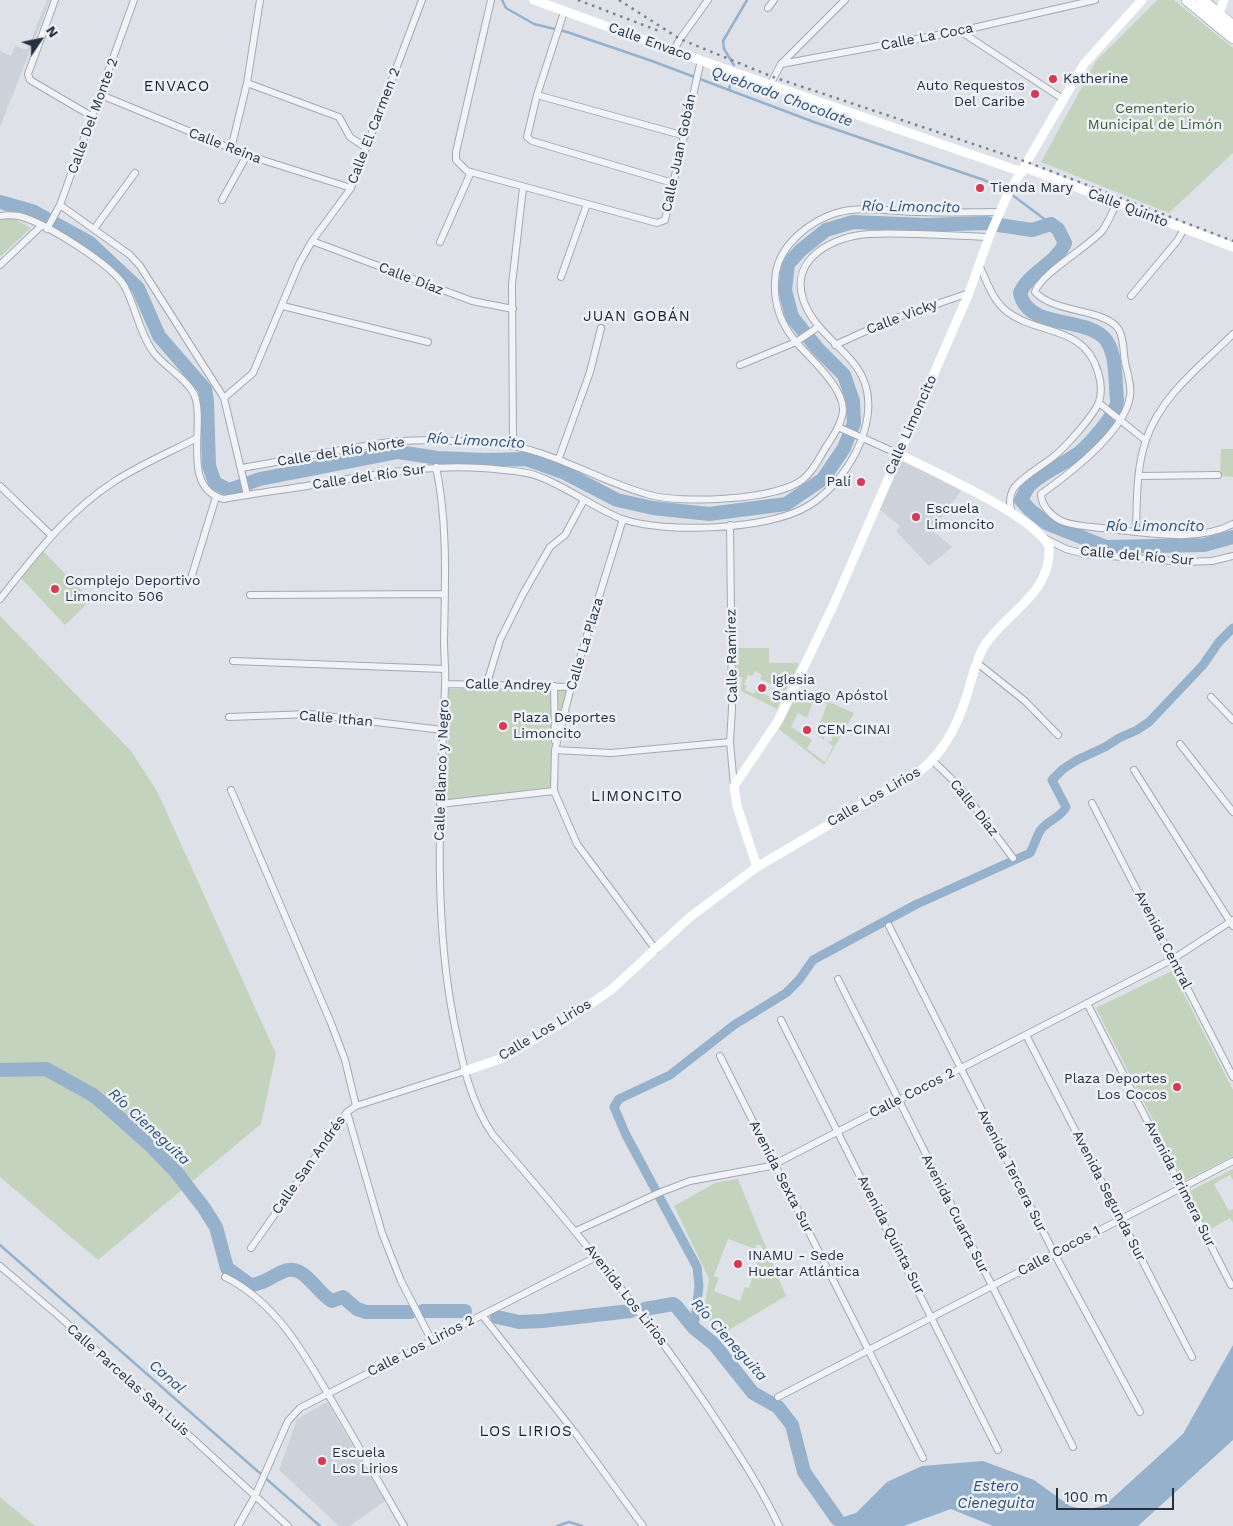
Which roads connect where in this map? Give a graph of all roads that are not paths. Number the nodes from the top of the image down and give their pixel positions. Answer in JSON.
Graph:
{"nodes":[{"id":1,"x":56,"y":0,"type":"edge"},
{"id":2,"x":134,"y":0,"type":"edge"},
{"id":3,"x":260,"y":0,"type":"edge"},
{"id":4,"x":422,"y":0,"type":"edge"},
{"id":5,"x":491,"y":0,"type":"edge"},
{"id":6,"x":534,"y":0,"type":"edge"},
{"id":7,"x":708,"y":0,"type":"edge"},
{"id":8,"x":774,"y":0,"type":"edge"},
{"id":9,"x":845,"y":0,"type":"edge"},
{"id":10,"x":1095,"y":0,"type":"edge"},
{"id":11,"x":1142,"y":0,"type":"edge"},
{"id":12,"x":1187,"y":0,"type":"edge"},
{"id":13,"x":1202,"y":0,"type":"edge"},
{"id":14,"x":1224,"y":0,"type":"edge"},
{"id":15,"x":768,"y":8,"type":"dead end"},
{"id":16,"x":564,"y":15,"type":"junction"},
{"id":17,"x":1217,"y":19,"type":"junction"},
{"id":18,"x":1233,"y":26,"type":"edge"},
{"id":19,"x":960,"y":31,"type":"junction"},
{"id":20,"x":1233,"y":38,"type":"edge"},
{"id":21,"x":674,"y":50,"type":"junction"},
{"id":22,"x":701,"y":60,"type":"junction"},
{"id":23,"x":781,"y":64,"type":"junction"},
{"id":24,"x":247,"y":83,"type":"junction"},
{"id":25,"x":770,"y":85,"type":"junction"},
{"id":26,"x":101,"y":95,"type":"junction"},
{"id":27,"x":538,"y":95,"type":"junction"},
{"id":28,"x":1063,"y":99,"type":"junction"},
{"id":29,"x":93,"y":117,"type":"junction"},
{"id":30,"x":684,"y":136,"type":"junction"},
{"id":31,"x":366,"y":147,"type":"junction"},
{"id":32,"x":231,"y":149,"type":"junction"},
{"id":33,"x":247,"y":155,"type":"junction"},
{"id":34,"x":1023,"y":169,"type":"junction"},
{"id":35,"x":471,"y":172,"type":"junction"},
{"id":36,"x":135,"y":173,"type":"dead end"},
{"id":37,"x":673,"y":183,"type":"junction"},
{"id":38,"x":351,"y":188,"type":"junction"},
{"id":39,"x":523,"y":188,"type":"junction"},
{"id":40,"x":222,"y":200,"type":"dead end"},
{"id":41,"x":1116,"y":203,"type":"junction"},
{"id":42,"x":587,"y":204,"type":"junction"},
{"id":43,"x":60,"y":205,"type":"junction"},
{"id":44,"x":999,"y":214,"type":"junction"},
{"id":45,"x":0,"y":216,"type":"edge"},
{"id":46,"x":46,"y":227,"type":"junction"},
{"id":47,"x":94,"y":229,"type":"junction"},
{"id":48,"x":1184,"y":229,"type":"junction"},
{"id":49,"x":990,"y":234,"type":"junction"},
{"id":50,"x":312,"y":241,"type":"junction"},
{"id":51,"x":440,"y":242,"type":"dead end"},
{"id":52,"x":1233,"y":247,"type":"edge"},
{"id":53,"x":0,"y":265,"type":"edge"},
{"id":54,"x":980,"y":267,"type":"junction"},
{"id":55,"x":561,"y":276,"type":"dead end"},
{"id":56,"x":970,"y":293,"type":"junction"},
{"id":57,"x":1131,"y":296,"type":"dead end"},
{"id":58,"x":283,"y":306,"type":"junction"},
{"id":59,"x":513,"y":309,"type":"junction"},
{"id":60,"x":818,"y":327,"type":"junction"},
{"id":61,"x":602,"y":328,"type":"dead end"},
{"id":62,"x":1233,"y":334,"type":"edge"},
{"id":63,"x":799,"y":341,"type":"junction"},
{"id":64,"x":428,"y":342,"type":"dead end"},
{"id":65,"x":835,"y":345,"type":"junction"},
{"id":66,"x":740,"y":365,"type":"dead end"},
{"id":67,"x":224,"y":398,"type":"junction"},
{"id":68,"x":1098,"y":403,"type":"junction"},
{"id":69,"x":1120,"y":421,"type":"junction"},
{"id":70,"x":839,"y":428,"type":"junction"},
{"id":71,"x":197,"y":438,"type":"junction"},
{"id":72,"x":863,"y":440,"type":"junction"},
{"id":73,"x":1145,"y":440,"type":"junction"},
{"id":74,"x":513,"y":444,"type":"junction"},
{"id":75,"x":901,"y":455,"type":"junction"},
{"id":76,"x":560,"y":458,"type":"junction"},
{"id":77,"x":436,"y":467,"type":"junction"},
{"id":78,"x":241,"y":468,"type":"junction"},
{"id":79,"x":1218,"y":475,"type":"dead end"},
{"id":80,"x":1139,"y":476,"type":"junction"},
{"id":81,"x":0,"y":486,"type":"edge"},
{"id":82,"x":246,"y":495,"type":"junction"},
{"id":83,"x":216,"y":497,"type":"junction"},
{"id":84,"x":584,"y":500,"type":"junction"},
{"id":85,"x":1012,"y":513,"type":"junction"},
{"id":86,"x":623,"y":519,"type":"junction"},
{"id":87,"x":1233,"y":524,"type":"edge"},
{"id":88,"x":730,"y":525,"type":"junction"},
{"id":89,"x":1136,"y":531,"type":"junction"},
{"id":90,"x":51,"y":535,"type":"junction"},
{"id":91,"x":1044,"y":538,"type":"junction"},
{"id":92,"x":1233,"y":556,"type":"edge"},
{"id":93,"x":192,"y":575,"type":"dead end"},
{"id":94,"x":445,"y":594,"type":"junction"},
{"id":95,"x":250,"y":595,"type":"dead end"},
{"id":96,"x":0,"y":600,"type":"edge"},
{"id":97,"x":233,"y":661,"type":"dead end"},
{"id":98,"x":976,"y":662,"type":"junction"},
{"id":99,"x":444,"y":669,"type":"junction"},
{"id":100,"x":487,"y":683,"type":"junction"},
{"id":101,"x":446,"y":684,"type":"junction"},
{"id":102,"x":554,"y":686,"type":"junction"},
{"id":103,"x":571,"y":687,"type":"junction"},
{"id":104,"x":1211,"y":696,"type":"dead end"},
{"id":105,"x":229,"y":717,"type":"dead end"},
{"id":106,"x":1233,"y":720,"type":"edge"},
{"id":107,"x":442,"y":730,"type":"junction"},
{"id":108,"x":1058,"y":735,"type":"dead end"},
{"id":109,"x":730,"y":742,"type":"junction"},
{"id":110,"x":1180,"y":744,"type":"dead end"},
{"id":111,"x":555,"y":750,"type":"junction"},
{"id":112,"x":933,"y":761,"type":"junction"},
{"id":113,"x":1134,"y":770,"type":"dead end"},
{"id":114,"x":734,"y":786,"type":"junction"},
{"id":115,"x":231,"y":790,"type":"dead end"},
{"id":116,"x":554,"y":791,"type":"junction"},
{"id":117,"x":1092,"y":803,"type":"dead end"},
{"id":118,"x":440,"y":804,"type":"junction"},
{"id":119,"x":1233,"y":812,"type":"edge"},
{"id":120,"x":1013,"y":858,"type":"dead end"},
{"id":121,"x":757,"y":867,"type":"junction"},
{"id":122,"x":1232,"y":923,"type":"edge"},
{"id":123,"x":889,"y":926,"type":"dead end"},
{"id":124,"x":656,"y":950,"type":"junction"},
{"id":125,"x":1173,"y":959,"type":"junction"},
{"id":126,"x":838,"y":979,"type":"dead end"},
{"id":127,"x":1087,"y":1004,"type":"junction"},
{"id":128,"x":781,"y":1020,"type":"dead end"},
{"id":129,"x":1026,"y":1035,"type":"junction"},
{"id":130,"x":720,"y":1056,"type":"dead end"},
{"id":131,"x":960,"y":1068,"type":"junction"},
{"id":132,"x":466,"y":1071,"type":"junction"},
{"id":133,"x":1233,"y":1077,"type":"edge"},
{"id":134,"x":898,"y":1100,"type":"junction"},
{"id":135,"x":356,"y":1106,"type":"junction"},
{"id":136,"x":347,"y":1112,"type":"junction"},
{"id":137,"x":837,"y":1131,"type":"junction"},
{"id":138,"x":1233,"y":1161,"type":"edge"},
{"id":139,"x":774,"y":1164,"type":"junction"},
{"id":140,"x":1182,"y":1187,"type":"junction"},
{"id":141,"x":1121,"y":1219,"type":"junction"},
{"id":142,"x":576,"y":1231,"type":"junction"},
{"id":143,"x":251,"y":1248,"type":"dead end"},
{"id":144,"x":1054,"y":1253,"type":"junction"},
{"id":145,"x":596,"y":1257,"type":"junction"},
{"id":146,"x":0,"y":1266,"type":"edge"},
{"id":147,"x":225,"y":1277,"type":"dead end"},
{"id":148,"x":1231,"y":1285,"type":"dead end"},
{"id":149,"x":991,"y":1286,"type":"junction"},
{"id":150,"x":482,"y":1315,"type":"junction"},
{"id":151,"x":932,"y":1316,"type":"junction"},
{"id":152,"x":432,"y":1341,"type":"junction"},
{"id":153,"x":868,"y":1349,"type":"junction"},
{"id":154,"x":1192,"y":1357,"type":"dead end"},
{"id":155,"x":327,"y":1394,"type":"junction"},
{"id":156,"x":778,"y":1396,"type":"dead end"},
{"id":157,"x":1140,"y":1412,"type":"dead end"},
{"id":158,"x":1073,"y":1448,"type":"dead end"},
{"id":159,"x":998,"y":1450,"type":"dead end"},
{"id":160,"x":923,"y":1458,"type":"dead end"},
{"id":161,"x":255,"y":1496,"type":"junction"},
{"id":162,"x":238,"y":1526,"type":"edge"},
{"id":163,"x":288,"y":1526,"type":"edge"},
{"id":164,"x":404,"y":1526,"type":"edge"},
{"id":165,"x":643,"y":1526,"type":"edge"},
{"id":166,"x":779,"y":1526,"type":"edge"}],
"edges":[{"from":1,"to":29,"type":"street"},
{"from":2,"to":26,"type":"street","name":"Calle Del Monte 2"},
{"from":3,"to":24,"type":"street"},
{"from":4,"to":31,"type":"street","name":"Calle El Carmen 2"},
{"from":5,"to":35,"type":"street"},
{"from":6,"to":16,"type":"street","name":"Calle Envaco"},
{"from":7,"to":21,"type":"street"},
{"from":8,"to":15,"type":"street"},
{"from":9,"to":23,"type":"street"},
{"from":10,"to":19,"type":"street","name":"Calle La Coca"},
{"from":11,"to":28,"type":"street","name":"Calle Limoncito"},
{"from":12,"to":17,"type":"highway"},
{"from":13,"to":17,"type":"highway"},
{"from":14,"to":17,"type":"street"},
{"from":16,"to":21,"type":"street","name":"Calle Envaco"},
{"from":16,"to":27,"type":"street"},
{"from":17,"to":18,"type":"highway"},
{"from":17,"to":20,"type":"highway"},
{"from":19,"to":23,"type":"street","name":"Calle La Coca"},
{"from":19,"to":28,"type":"street"},
{"from":21,"to":22,"type":"street","name":"Calle Envaco"},
{"from":22,"to":25,"type":"street","name":"Calle Envaco"},
{"from":22,"to":30,"type":"street","name":"Calle Juan Gobán"},
{"from":23,"to":25,"type":"street"},
{"from":24,"to":31,"type":"street"},
{"from":24,"to":32,"type":"street"},
{"from":25,"to":34,"type":"street","name":"Calle Envaco"},
{"from":26,"to":29,"type":"street","name":"Calle Del Monte 2"},
{"from":26,"to":32,"type":"street","name":"Calle Reina"},
{"from":27,"to":30,"type":"street"},
{"from":27,"to":37,"type":"street"},
{"from":28,"to":34,"type":"street","name":"Calle Limoncito"},
{"from":29,"to":43,"type":"street","name":"Calle Del Monte 2"},
{"from":30,"to":37,"type":"street","name":"Calle Juan Gobán"},
{"from":31,"to":38,"type":"street","name":"Calle El Carmen 2"},
{"from":32,"to":33,"type":"street","name":"Calle Reina"},
{"from":33,"to":38,"type":"street","name":"Calle Reina"},
{"from":33,"to":40,"type":"street"},
{"from":34,"to":41,"type":"street","name":"Calle Quinto"},
{"from":34,"to":44,"type":"street","name":"Calle Limoncito"},
{"from":35,"to":39,"type":"street","name":"Calle Juan Gobán"},
{"from":35,"to":51,"type":"street"},
{"from":36,"to":47,"type":"street"},
{"from":37,"to":42,"type":"street","name":"Calle Juan Gobán"},
{"from":38,"to":50,"type":"street","name":"Calle El Carmen 2"},
{"from":39,"to":42,"type":"street","name":"Calle Juan Gobán"},
{"from":39,"to":59,"type":"street"},
{"from":41,"to":48,"type":"street","name":"Calle Quinto"},
{"from":41,"to":69,"type":"street"},
{"from":42,"to":55,"type":"street"},
{"from":43,"to":46,"type":"street","name":"Calle Del Monte 2"},
{"from":43,"to":47,"type":"street"},
{"from":44,"to":49,"type":"street","name":"Calle Limoncito"},
{"from":44,"to":63,"type":"street","name":"Calle del Río Norte"},
{"from":45,"to":46,"type":"street"},
{"from":46,"to":53,"type":"street","name":"Calle Del Monte 2"},
{"from":46,"to":71,"type":"street"},
{"from":47,"to":67,"type":"street"},
{"from":48,"to":52,"type":"street","name":"Calle Quinto"},
{"from":48,"to":57,"type":"street"},
{"from":49,"to":54,"type":"street","name":"Calle Limoncito"},
{"from":49,"to":60,"type":"street","name":"Calle del Río Sur"},
{"from":50,"to":58,"type":"street","name":"Calle El Carmen 2"},
{"from":50,"to":59,"type":"street","name":"Calle Díaz"},
{"from":54,"to":56,"type":"street","name":"Calle Limoncito"},
{"from":54,"to":68,"type":"street"},
{"from":56,"to":65,"type":"street","name":"Calle Vicky"},
{"from":56,"to":75,"type":"street","name":"Calle Limoncito"},
{"from":58,"to":64,"type":"street"},
{"from":58,"to":67,"type":"street","name":"Calle El Carmen 2"},
{"from":59,"to":74,"type":"street"},
{"from":60,"to":63,"type":"street"},
{"from":60,"to":65,"type":"street","name":"Calle del Río Sur"},
{"from":61,"to":76,"type":"street"},
{"from":62,"to":73,"type":"street"},
{"from":63,"to":66,"type":"street"},
{"from":63,"to":70,"type":"street","name":"Calle del Río Norte"},
{"from":65,"to":72,"type":"street","name":"Calle del Río Sur"},
{"from":67,"to":78,"type":"street"},
{"from":68,"to":69,"type":"street"},
{"from":68,"to":85,"type":"street"},
{"from":69,"to":73,"type":"street"},
{"from":69,"to":89,"type":"street"},
{"from":70,"to":72,"type":"street"},
{"from":70,"to":76,"type":"street","name":"Calle del Río Norte"},
{"from":71,"to":83,"type":"street"},
{"from":71,"to":90,"type":"street"},
{"from":72,"to":75,"type":"street"},
{"from":72,"to":88,"type":"street","name":"Calle del Río Sur"},
{"from":73,"to":80,"type":"street"},
{"from":74,"to":76,"type":"street","name":"Calle del Río Norte"},
{"from":74,"to":78,"type":"street","name":"Calle del Río Norte"},
{"from":75,"to":85,"type":"street"},
{"from":75,"to":114,"type":"street","name":"Calle Limoncito"},
{"from":77,"to":82,"type":"street","name":"Calle del Río Sur"},
{"from":77,"to":84,"type":"street","name":"Calle del Río Sur"},
{"from":77,"to":94,"type":"street","name":"Calle Blanco y Negro"},
{"from":78,"to":82,"type":"street"},
{"from":79,"to":80,"type":"street"},
{"from":80,"to":89,"type":"street"},
{"from":81,"to":90,"type":"street"},
{"from":82,"to":83,"type":"street","name":"Calle del Río Sur"},
{"from":83,"to":93,"type":"street"},
{"from":84,"to":86,"type":"street","name":"Calle del Río Sur"},
{"from":84,"to":100,"type":"street"},
{"from":85,"to":91,"type":"street"},
{"from":86,"to":88,"type":"street","name":"Calle del Río Sur"},
{"from":86,"to":103,"type":"street","name":"Calle La Plaza"},
{"from":87,"to":89,"type":"street"},
{"from":88,"to":109,"type":"street","name":"Calle Ramírez"},
{"from":90,"to":96,"type":"street"},
{"from":91,"to":92,"type":"street","name":"Calle del Río Sur"},
{"from":91,"to":98,"type":"street","name":"Calle Los Lirios"},
{"from":94,"to":95,"type":"street"},
{"from":94,"to":99,"type":"street","name":"Calle Blanco y Negro"},
{"from":97,"to":99,"type":"street"},
{"from":98,"to":108,"type":"street"},
{"from":98,"to":112,"type":"street","name":"Calle Los Lirios"},
{"from":99,"to":101,"type":"street","name":"Calle Blanco y Negro"},
{"from":100,"to":101,"type":"street","name":"Calle Andrey"},
{"from":100,"to":102,"type":"street","name":"Calle Andrey"},
{"from":101,"to":107,"type":"street","name":"Calle Blanco y Negro"},
{"from":102,"to":103,"type":"street","name":"Calle Andrey"},
{"from":102,"to":111,"type":"street"},
{"from":103,"to":111,"type":"street","name":"Calle La Plaza"},
{"from":104,"to":106,"type":"street"},
{"from":105,"to":107,"type":"street","name":"Calle Ithan"},
{"from":107,"to":118,"type":"street","name":"Calle Blanco y Negro"},
{"from":109,"to":111,"type":"street"},
{"from":109,"to":114,"type":"street","name":"Calle Ramírez"},
{"from":110,"to":119,"type":"street"},
{"from":111,"to":116,"type":"street","name":"Calle La Plaza"},
{"from":112,"to":120,"type":"street","name":"Calle Díaz"},
{"from":112,"to":121,"type":"street","name":"Calle Los Lirios"},
{"from":113,"to":122,"type":"street"},
{"from":114,"to":121,"type":"street"},
{"from":115,"to":135,"type":"street"},
{"from":116,"to":118,"type":"street"},
{"from":116,"to":124,"type":"street","name":"Calle La Plaza"},
{"from":117,"to":125,"type":"street","name":"Avenida Central"},
{"from":118,"to":132,"type":"street","name":"Calle Blanco y Negro"},
{"from":121,"to":124,"type":"street","name":"Calle Los Lirios"},
{"from":122,"to":125,"type":"street","name":"Calle Cocos 2"},
{"from":123,"to":131,"type":"street","name":"Avenida Tercera Sur"},
{"from":124,"to":132,"type":"street","name":"Calle Los Lirios"},
{"from":125,"to":127,"type":"street","name":"Calle Cocos 2"},
{"from":125,"to":133,"type":"street","name":"Avenida Central"},
{"from":126,"to":134,"type":"street","name":"Avenida Cuarta Sur"},
{"from":127,"to":129,"type":"street","name":"Calle Cocos 2"},
{"from":127,"to":140,"type":"street","name":"Avenida Primera Sur"},
{"from":128,"to":137,"type":"street","name":"Avenida Quinta Sur"},
{"from":129,"to":131,"type":"street","name":"Calle Cocos 2"},
{"from":129,"to":141,"type":"street","name":"Avenida Segunda Sur"},
{"from":130,"to":139,"type":"street","name":"Avenida Sexta Sur"},
{"from":131,"to":134,"type":"street","name":"Calle Cocos 2"},
{"from":131,"to":144,"type":"street","name":"Avenida Tercera Sur"},
{"from":132,"to":135,"type":"street","name":"Calle San Andrés"},
{"from":132,"to":142,"type":"street","name":"Avenida Los Lirios"},
{"from":134,"to":137,"type":"street","name":"Calle Cocos 2"},
{"from":134,"to":149,"type":"street","name":"Avenida Cuarta Sur"},
{"from":135,"to":136,"type":"street","name":"Calle San Andrés"},
{"from":136,"to":143,"type":"street","name":"Calle San Andrés"},
{"from":136,"to":152,"type":"street"},
{"from":137,"to":139,"type":"street","name":"Calle Cocos 2"},
{"from":137,"to":151,"type":"street","name":"Avenida Quinta Sur"},
{"from":138,"to":140,"type":"street","name":"Calle Cocos 1"},
{"from":139,"to":142,"type":"street","name":"Calle Cocos 2"},
{"from":139,"to":153,"type":"street","name":"Avenida Sexta Sur"},
{"from":140,"to":141,"type":"street","name":"Calle Cocos 1"},
{"from":140,"to":148,"type":"street","name":"Avenida Primera Sur"},
{"from":141,"to":144,"type":"street","name":"Calle Cocos 1"},
{"from":141,"to":154,"type":"street","name":"Avenida Segunda Sur"},
{"from":142,"to":145,"type":"street","name":"Avenida Los Lirios"},
{"from":144,"to":149,"type":"street","name":"Calle Cocos 1"},
{"from":144,"to":157,"type":"street","name":"Avenida Tercera Sur"},
{"from":145,"to":150,"type":"street","name":"Calle Los Lirios 2"},
{"from":145,"to":166,"type":"street","name":"Avenida Los Lirios"},
{"from":146,"to":161,"type":"street","name":"Calle Parcelas San Luis"},
{"from":147,"to":155,"type":"street"},
{"from":149,"to":151,"type":"street","name":"Calle Cocos 1"},
{"from":149,"to":158,"type":"street","name":"Avenida Cuarta Sur"},
{"from":150,"to":152,"type":"street","name":"Calle Los Lirios 2"},
{"from":150,"to":165,"type":"street"},
{"from":151,"to":153,"type":"street","name":"Calle Cocos 1"},
{"from":151,"to":159,"type":"street","name":"Avenida Quinta Sur"},
{"from":152,"to":155,"type":"street","name":"Calle Los Lirios 2"},
{"from":153,"to":156,"type":"street","name":"Calle Cocos 1"},
{"from":153,"to":160,"type":"street","name":"Avenida Sexta Sur"},
{"from":155,"to":161,"type":"street","name":"Calle Los Lirios 2"},
{"from":155,"to":164,"type":"street"},
{"from":161,"to":162,"type":"street","name":"Calle Los Lirios 2"},
{"from":161,"to":163,"type":"street","name":"Calle Parcelas San Luis"}]}
